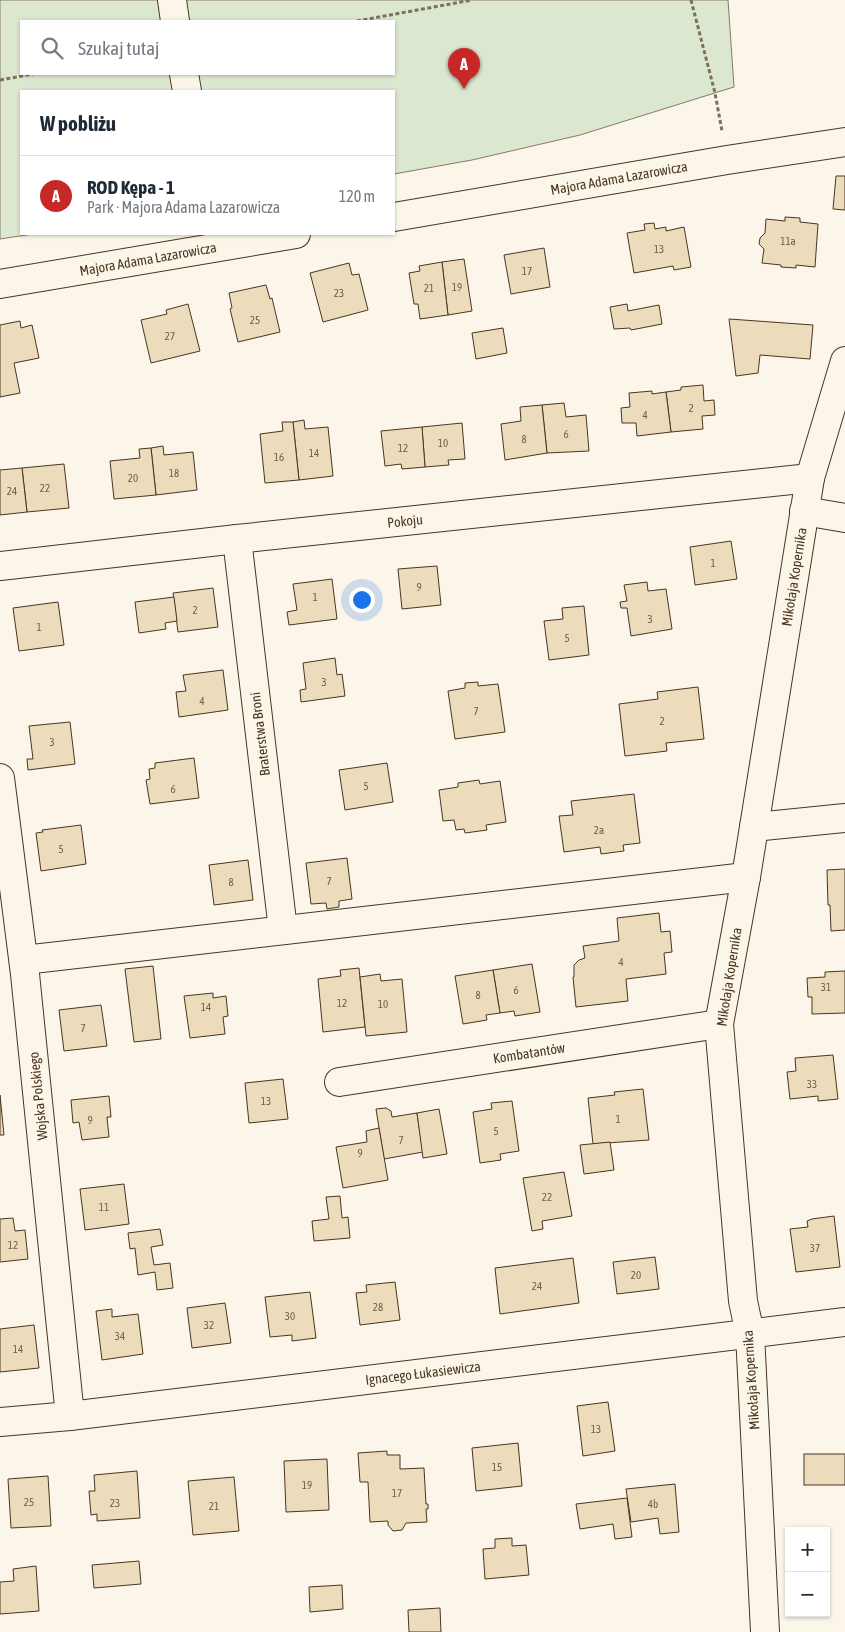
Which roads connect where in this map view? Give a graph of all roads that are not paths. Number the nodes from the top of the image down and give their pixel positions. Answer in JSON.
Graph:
{"nodes":[{"id":1,"x":172,"y":0,"type":"edge"},
{"id":2,"x":175,"y":20,"type":"edge"},
{"id":3,"x":184,"y":75,"type":"edge"},
{"id":4,"x":187,"y":90,"type":"edge"},
{"id":5,"x":845,"y":142,"type":"edge"},
{"id":6,"x":395,"y":217,"type":"edge"},
{"id":7,"x":284,"y":235,"type":"edge"},
{"id":8,"x":214,"y":241,"type":"edge"},
{"id":9,"x":0,"y":284,"type":"edge"},
{"id":10,"x":843,"y":372,"type":"edge"},
{"id":11,"x":810,"y":478,"type":"junction"},
{"id":12,"x":804,"y":511,"type":"junction"},
{"id":13,"x":845,"y":518,"type":"edge"},
{"id":14,"x":237,"y":539,"type":"junction"},
{"id":15,"x":0,"y":566,"type":"edge"},
{"id":16,"x":0,"y":778,"type":"edge"},
{"id":17,"x":845,"y":818,"type":"edge"},
{"id":18,"x":754,"y":827,"type":"junction"},
{"id":19,"x":746,"y":876,"type":"junction"},
{"id":20,"x":283,"y":930,"type":"junction"},
{"id":21,"x":24,"y":960,"type":"junction"},
{"id":22,"x":719,"y":1024,"type":"junction"},
{"id":23,"x":339,"y":1082,"type":"dead end"},
{"id":24,"x":845,"y":1322,"type":"edge"},
{"id":25,"x":750,"y":1334,"type":"junction"},
{"id":26,"x":70,"y":1416,"type":"junction"},
{"id":27,"x":0,"y":1422,"type":"edge"},
{"id":28,"x":766,"y":1632,"type":"edge"}],
"edges":[{"from":1,"to":2,"type":"street"},
{"from":3,"to":4,"type":"street"},
{"from":5,"to":6,"type":"street","name":"Majora Adama Lazarowicza"},
{"from":7,"to":8,"type":"street","name":"Majora Adama Lazarowicza"},
{"from":8,"to":9,"type":"street","name":"Majora Adama Lazarowicza"},
{"from":10,"to":11,"type":"street","name":"Mikołaja Kopernika"},
{"from":11,"to":12,"type":"street","name":"Mikołaja Kopernika"},
{"from":11,"to":14,"type":"street","name":"Pokoju"},
{"from":12,"to":13,"type":"street"},
{"from":12,"to":18,"type":"street","name":"Mikołaja Kopernika"},
{"from":14,"to":15,"type":"street","name":"Pokoju"},
{"from":14,"to":20,"type":"street","name":"Braterstwa Broni"},
{"from":16,"to":21,"type":"street","name":"Wojska Polskiego"},
{"from":17,"to":18,"type":"street"},
{"from":18,"to":19,"type":"street","name":"Mikołaja Kopernika"},
{"from":19,"to":20,"type":"street"},
{"from":19,"to":22,"type":"street","name":"Mikołaja Kopernika"},
{"from":20,"to":21,"type":"street"},
{"from":21,"to":26,"type":"street","name":"Wojska Polskiego"},
{"from":22,"to":23,"type":"street","name":"Kombatantów"},
{"from":22,"to":25,"type":"street","name":"Mikołaja Kopernika"},
{"from":24,"to":25,"type":"street","name":"Ignacego Łukasiewicza"},
{"from":25,"to":26,"type":"street","name":"Ignacego Łukasiewicza"},
{"from":25,"to":28,"type":"street","name":"Mikołaja Kopernika"},
{"from":26,"to":27,"type":"street","name":"Ignacego Łukasiewicza"}]}
